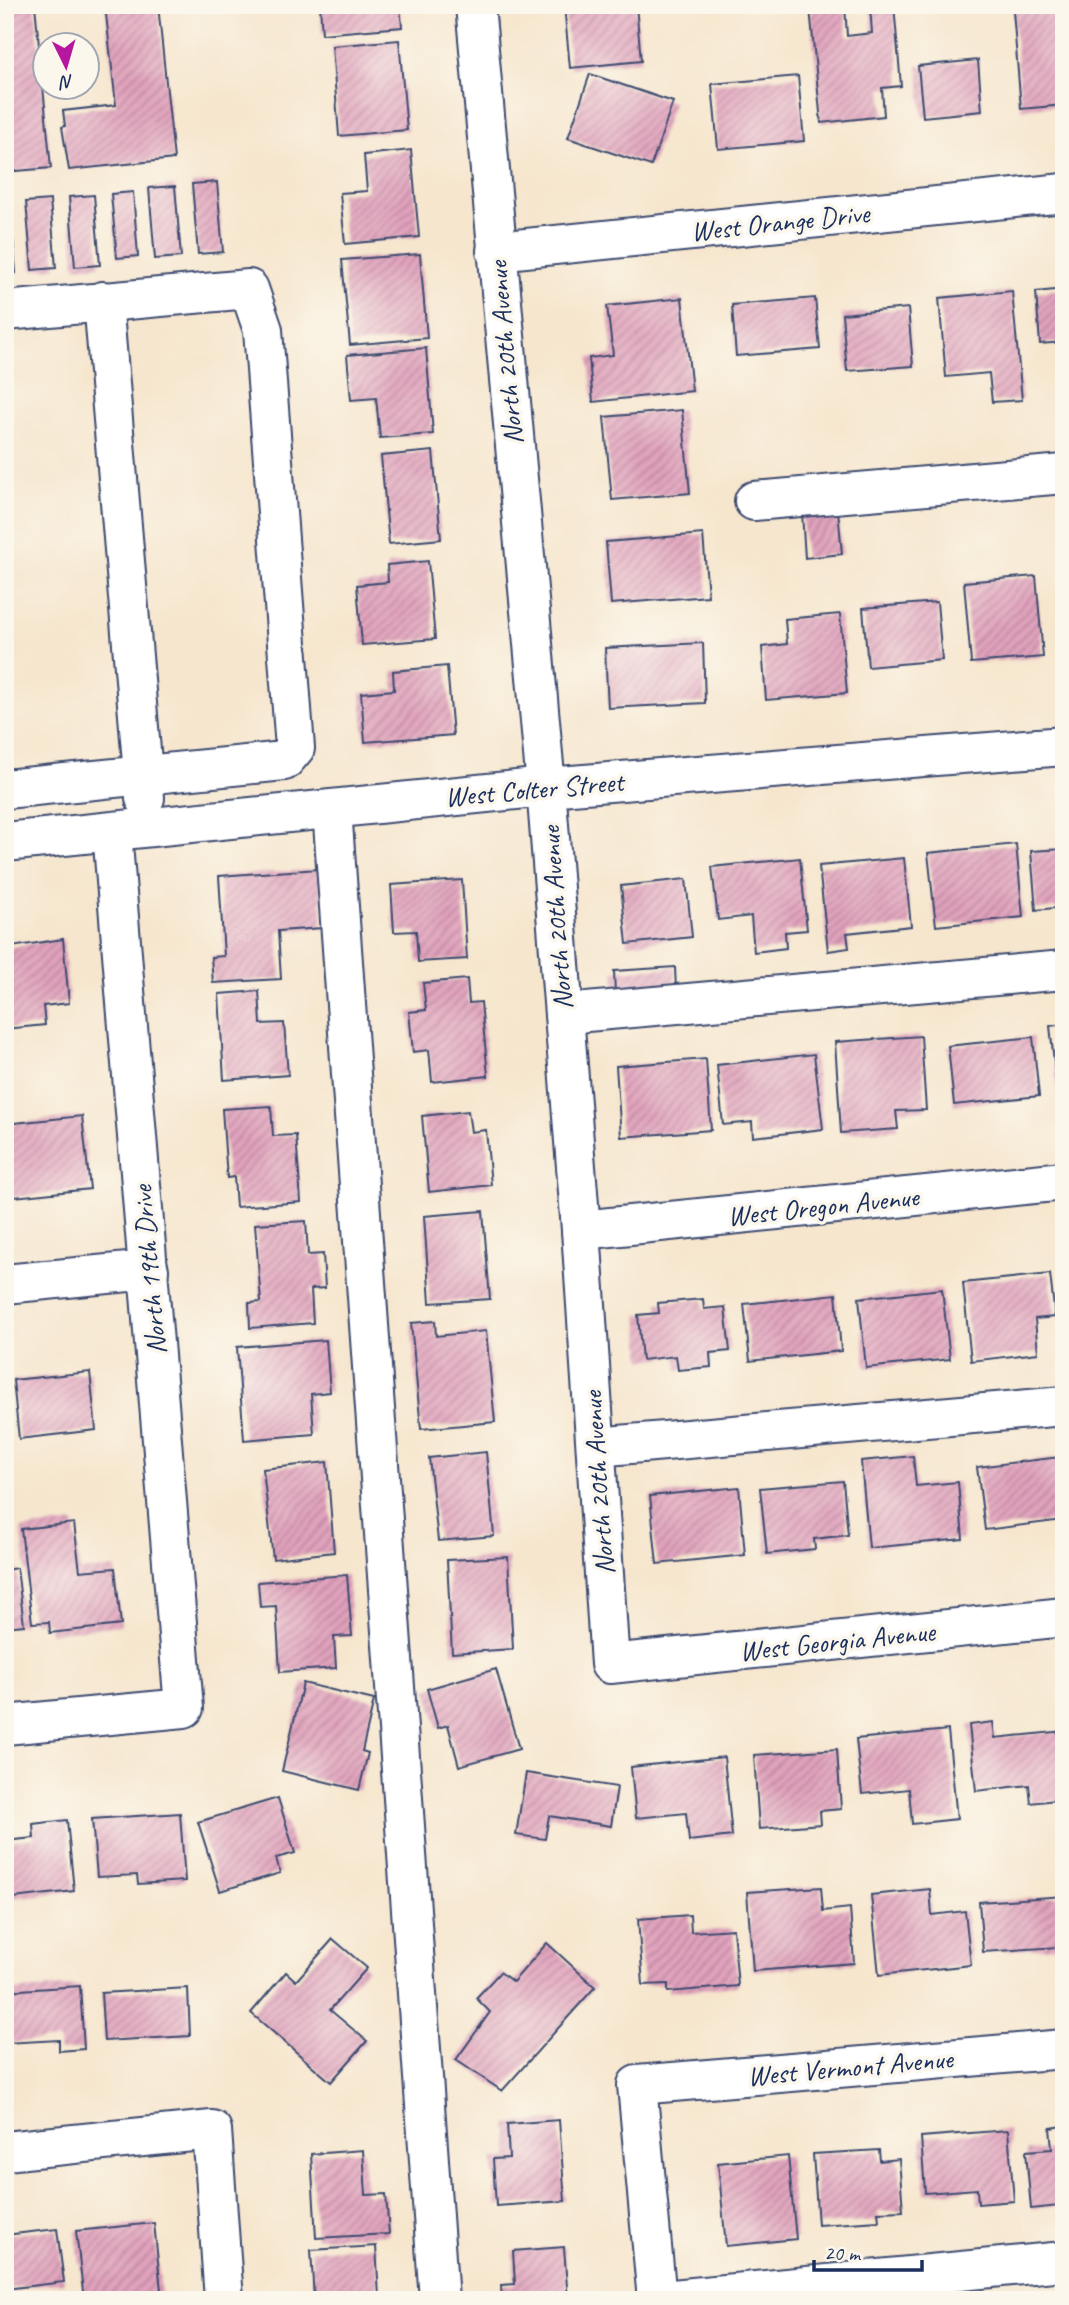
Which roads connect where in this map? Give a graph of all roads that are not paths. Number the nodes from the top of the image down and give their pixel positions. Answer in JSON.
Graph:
{"nodes":[{"id":1,"x":475,"y":5,"type":"edge"},
{"id":2,"x":1064,"y":193,"type":"edge"},
{"id":3,"x":496,"y":251,"type":"junction"},
{"id":4,"x":103,"y":301,"type":"junction"},
{"id":5,"x":5,"y":311,"type":"edge"},
{"id":6,"x":1064,"y":474,"type":"edge"},
{"id":7,"x":754,"y":501,"type":"dead end"},
{"id":8,"x":1064,"y":746,"type":"edge"},
{"id":9,"x":143,"y":775,"type":"junction"},
{"id":10,"x":546,"y":787,"type":"junction"},
{"id":11,"x":5,"y":789,"type":"edge"},
{"id":12,"x":331,"y":809,"type":"junction"},
{"id":13,"x":130,"y":830,"type":"junction"},
{"id":14,"x":5,"y":842,"type":"edge"},
{"id":15,"x":1064,"y":970,"type":"edge"},
{"id":16,"x":564,"y":1014,"type":"junction"},
{"id":17,"x":1064,"y":1181,"type":"edge"},
{"id":18,"x":581,"y":1230,"type":"junction"},
{"id":19,"x":149,"y":1270,"type":"junction"},
{"id":20,"x":5,"y":1284,"type":"edge"},
{"id":21,"x":1064,"y":1406,"type":"edge"},
{"id":22,"x":596,"y":1447,"type":"junction"},
{"id":23,"x":1064,"y":1617,"type":"edge"},
{"id":24,"x":610,"y":1664,"type":"joint"},
{"id":25,"x":5,"y":1725,"type":"edge"},
{"id":26,"x":1064,"y":2049,"type":"edge"},
{"id":27,"x":5,"y":2151,"type":"edge"},
{"id":28,"x":1064,"y":2262,"type":"edge"},
{"id":29,"x":224,"y":2300,"type":"edge"},
{"id":30,"x":439,"y":2300,"type":"edge"},
{"id":31,"x":660,"y":2300,"type":"edge"}],
"edges":[{"from":1,"to":3,"type":"street","name":"North 20th Avenue"},
{"from":2,"to":3,"type":"street","name":"West Orange Drive"},
{"from":3,"to":10,"type":"street","name":"North 20th Avenue"},
{"from":4,"to":5,"type":"street"},
{"from":4,"to":9,"type":"street","name":"North 19th Drive"},
{"from":4,"to":9,"type":"street"},
{"from":6,"to":7,"type":"street"},
{"from":8,"to":10,"type":"street","name":"West Colter Street"},
{"from":9,"to":11,"type":"street"},
{"from":9,"to":13,"type":"street","name":"North 19th Drive"},
{"from":10,"to":12,"type":"street","name":"West Colter Street"},
{"from":10,"to":16,"type":"street","name":"North 20th Avenue"},
{"from":12,"to":13,"type":"street","name":"West Colter Street"},
{"from":12,"to":30,"type":"street"},
{"from":13,"to":14,"type":"street","name":"West Colter Street"},
{"from":13,"to":19,"type":"street","name":"North 19th Drive"},
{"from":15,"to":16,"type":"street"},
{"from":16,"to":18,"type":"street","name":"North 20th Avenue"},
{"from":17,"to":18,"type":"street","name":"West Oregon Avenue"},
{"from":18,"to":22,"type":"street","name":"North 20th Avenue"},
{"from":19,"to":20,"type":"street"},
{"from":19,"to":25,"type":"street","name":"North 19th Drive"},
{"from":21,"to":22,"type":"street"},
{"from":22,"to":24,"type":"street","name":"North 20th Avenue"},
{"from":23,"to":24,"type":"street","name":"West Georgia Avenue"},
{"from":26,"to":31,"type":"street","name":"West Vermont Avenue"},
{"from":27,"to":29,"type":"street"},
{"from":28,"to":31,"type":"street"}]}
